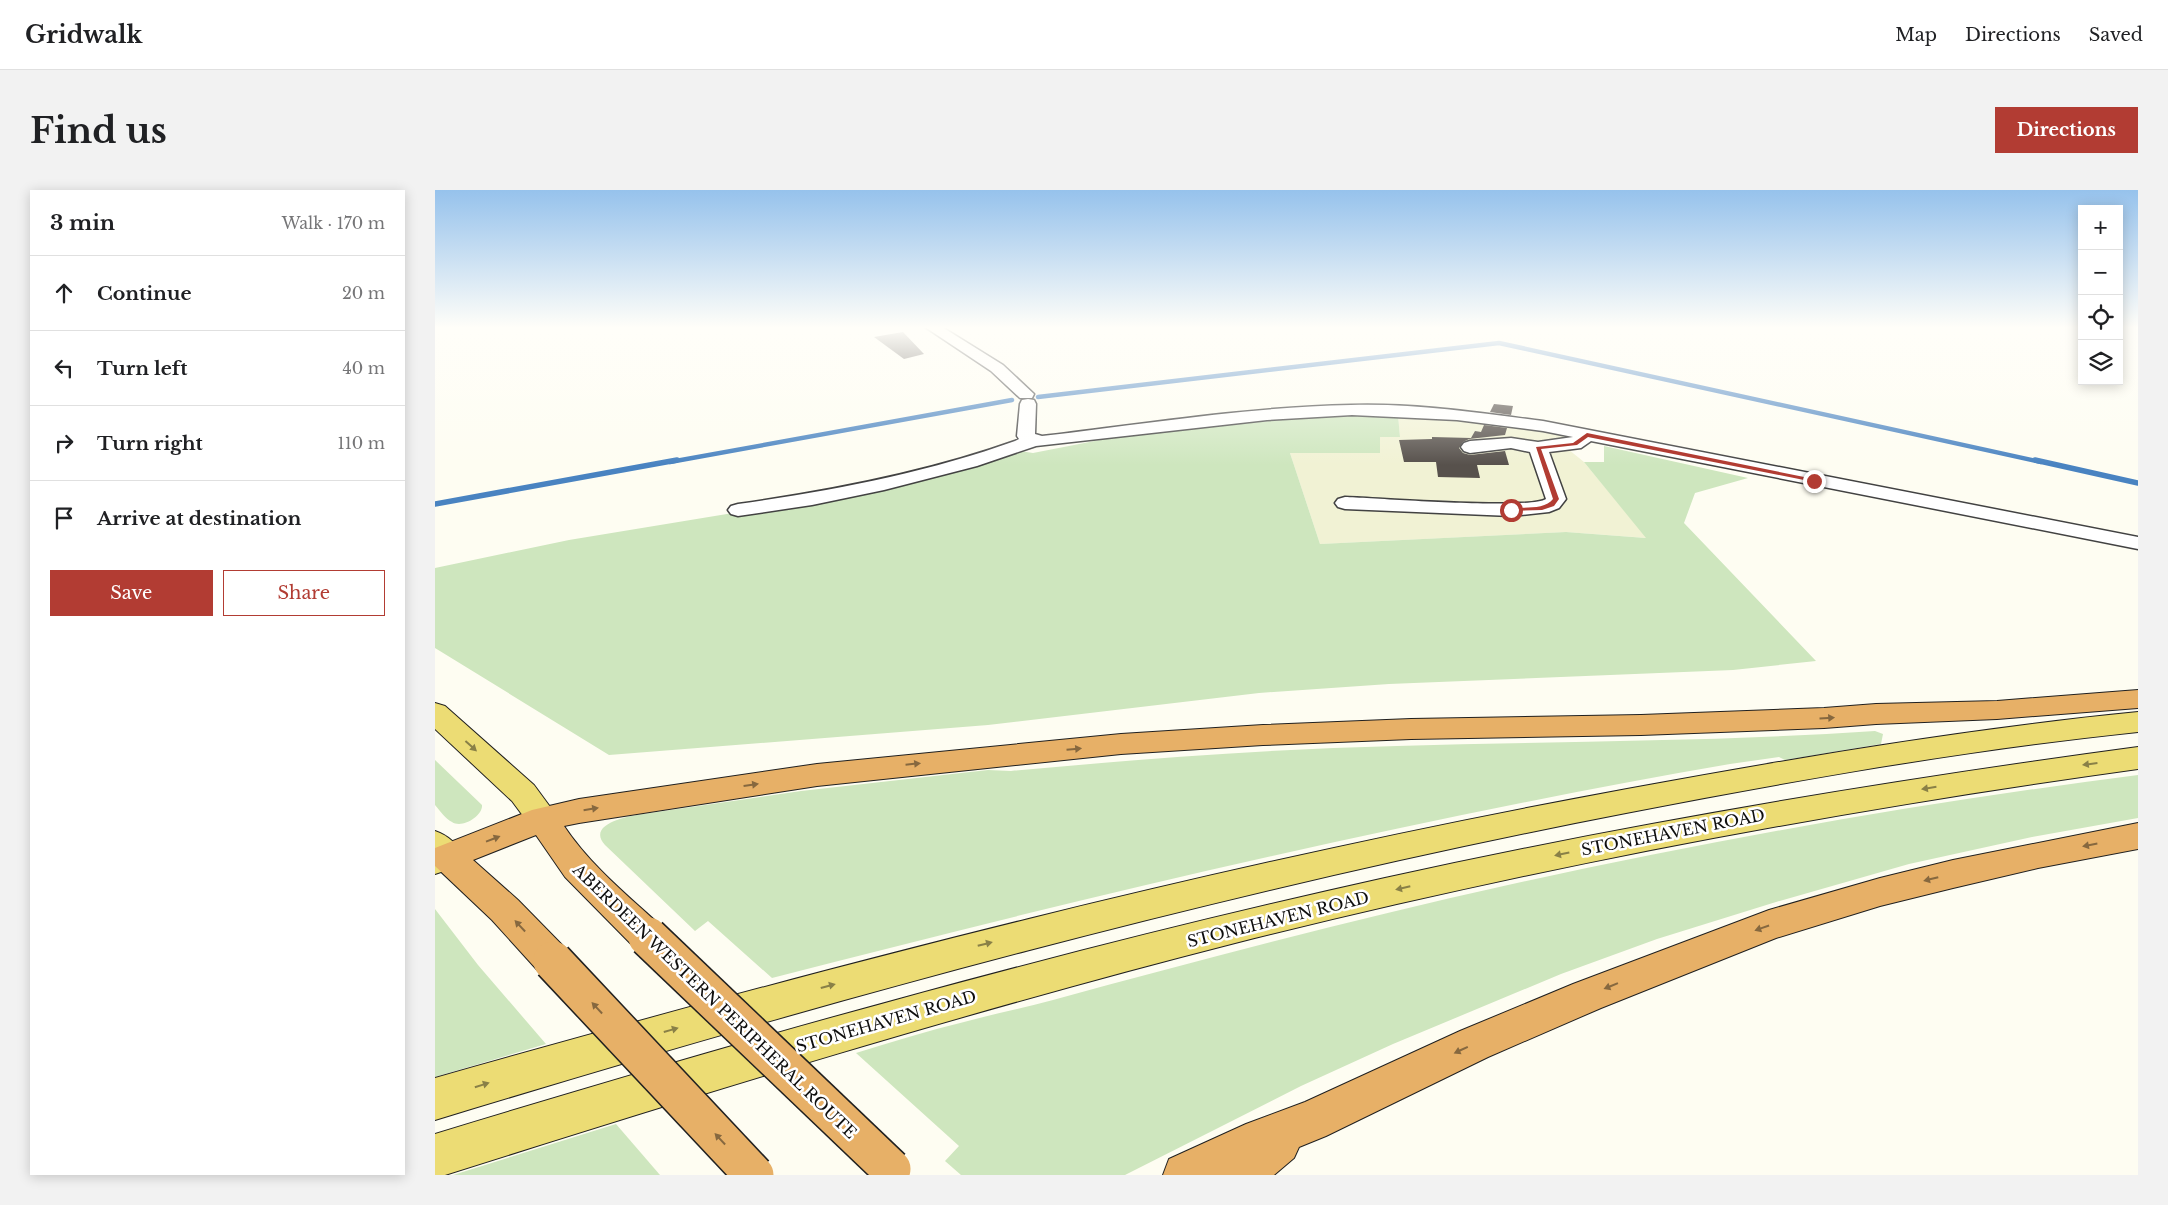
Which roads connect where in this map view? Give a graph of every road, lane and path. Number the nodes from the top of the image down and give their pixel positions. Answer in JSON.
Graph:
{"nodes":[{"id":1,"x":1002,"y":373,"type":"edge"},
{"id":2,"x":1587,"y":435,"type":"junction"},
{"id":3,"x":1033,"y":440,"type":"junction"},
{"id":4,"x":1470,"y":447,"type":"dead end"},
{"id":5,"x":1538,"y":448,"type":"junction"},
{"id":6,"x":1345,"y":503,"type":"dead end"},
{"id":7,"x":738,"y":510,"type":"dead end"},
{"id":8,"x":2138,"y":543,"type":"edge"},
{"id":9,"x":2138,"y":688,"type":"edge"},
{"id":10,"x":2138,"y":699,"type":"edge"},
{"id":11,"x":435,"y":713,"type":"edge"},
{"id":12,"x":1876,"y":714,"type":"junction"},
{"id":13,"x":2138,"y":722,"type":"edge"},
{"id":14,"x":2138,"y":758,"type":"edge"},
{"id":15,"x":543,"y":819,"type":"junction"},
{"id":16,"x":2138,"y":836,"type":"edge"},
{"id":17,"x":439,"y":854,"type":"edge"},
{"id":18,"x":435,"y":1100,"type":"edge"},
{"id":19,"x":1311,"y":1121,"type":"junction"},
{"id":20,"x":435,"y":1156,"type":"edge"},
{"id":21,"x":894,"y":1172,"type":"edge"},
{"id":22,"x":753,"y":1175,"type":"edge"},
{"id":23,"x":1185,"y":1175,"type":"edge"},
{"id":24,"x":1238,"y":1175,"type":"edge"}],
"edges":[{"from":1,"to":3,"type":"street"},
{"from":2,"to":3,"type":"street"},
{"from":2,"to":5,"type":"street"},
{"from":2,"to":8,"type":"street"},
{"from":3,"to":7,"type":"street"},
{"from":4,"to":5,"type":"street"},
{"from":5,"to":6,"type":"street"},
{"from":9,"to":12,"type":"highway"},
{"from":10,"to":12,"type":"highway"},
{"from":11,"to":15,"type":"main road","one_way":true},
{"from":15,"to":12,"type":"highway","one_way":true},
{"from":18,"to":13,"type":"main road","one_way":true},
{"from":14,"to":20,"type":"main road","name":"STONEHAVEN ROAD","one_way":true},
{"from":17,"to":15,"type":"highway","one_way":true},
{"from":15,"to":21,"type":"highway","name":"ABERDEEN WESTERN PERIPHERAL ROUTE","bridge":true},
{"from":16,"to":19,"type":"highway","one_way":true},
{"from":22,"to":17,"type":"highway","one_way":true,"bridge":true},
{"from":19,"to":23,"type":"highway"},
{"from":19,"to":24,"type":"highway"}]}
